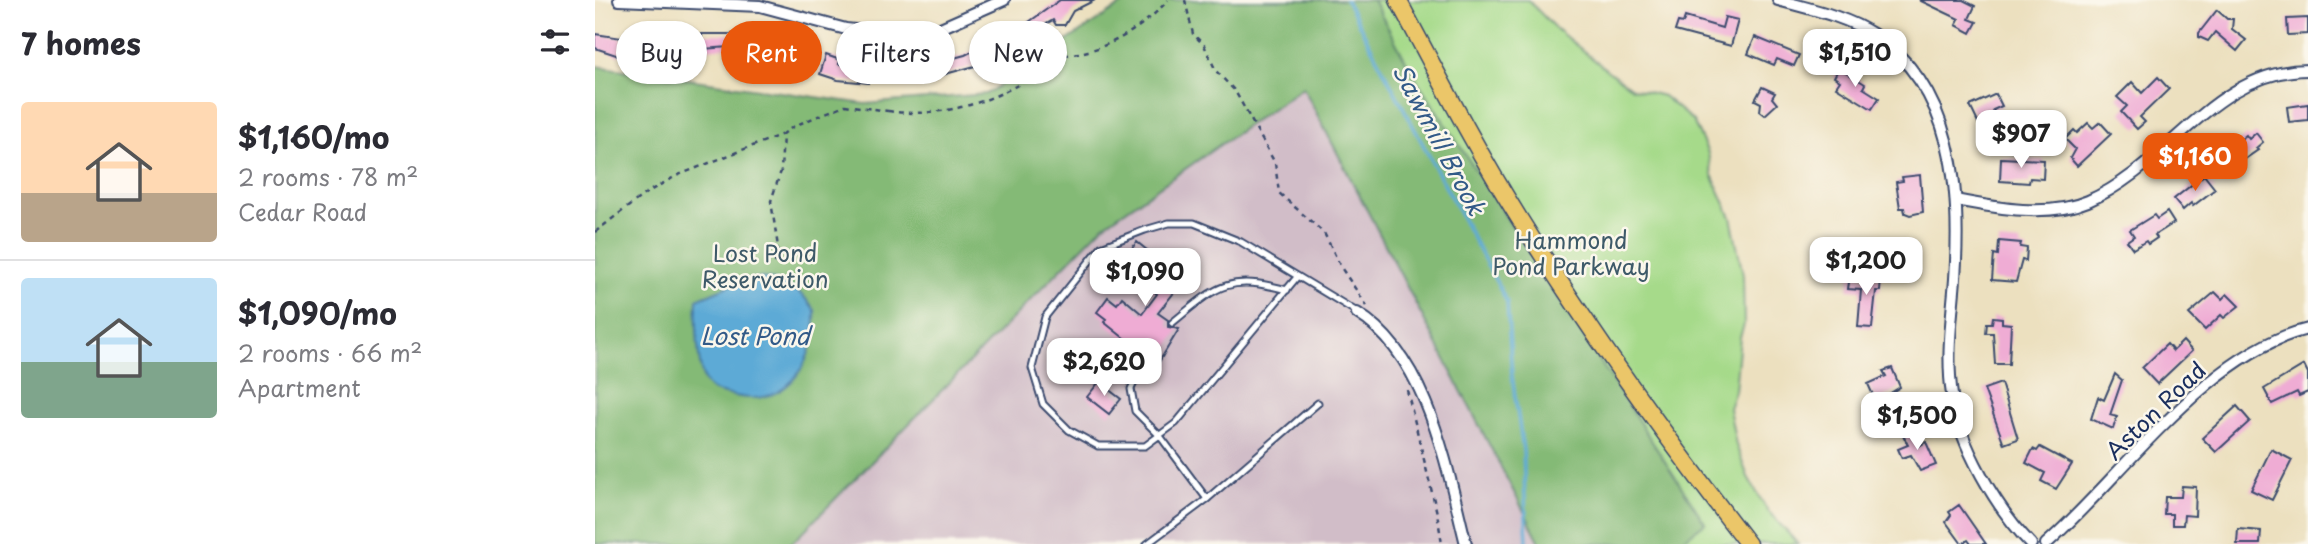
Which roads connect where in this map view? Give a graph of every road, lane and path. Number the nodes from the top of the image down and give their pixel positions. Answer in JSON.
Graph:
{"nodes":[{"id":1,"x":619,"y":0,"type":"edge"},
{"id":2,"x":1004,"y":0,"type":"edge"},
{"id":3,"x":1168,"y":0,"type":"edge"},
{"id":4,"x":1185,"y":0,"type":"edge"},
{"id":5,"x":1398,"y":0,"type":"edge"},
{"id":6,"x":1778,"y":0,"type":"edge"},
{"id":7,"x":747,"y":2,"type":"edge"},
{"id":8,"x":2308,"y":70,"type":"edge"},
{"id":9,"x":888,"y":111,"type":"dead end"},
{"id":10,"x":895,"y":112,"type":"junction"},
{"id":11,"x":783,"y":134,"type":"junction"},
{"id":12,"x":1956,"y":200,"type":"junction"},
{"id":13,"x":595,"y":232,"type":"edge"},
{"id":14,"x":775,"y":263,"type":"dead end"},
{"id":15,"x":1297,"y":277,"type":"junction"},
{"id":16,"x":1287,"y":290,"type":"junction"},
{"id":17,"x":1357,"y":313,"type":"joint"},
{"id":18,"x":1373,"y":322,"type":"junction"},
{"id":19,"x":1172,"y":323,"type":"dead end"},
{"id":20,"x":2308,"y":329,"type":"edge"},
{"id":21,"x":1142,"y":368,"type":"dead end"},
{"id":22,"x":1405,"y":379,"type":"dead end"},
{"id":23,"x":1318,"y":403,"type":"dead end"},
{"id":24,"x":1160,"y":436,"type":"junction"},
{"id":25,"x":1207,"y":499,"type":"junction"},
{"id":26,"x":1146,"y":544,"type":"edge"},
{"id":27,"x":1442,"y":544,"type":"edge"},
{"id":28,"x":1466,"y":544,"type":"edge"},
{"id":29,"x":1748,"y":544,"type":"edge"},
{"id":30,"x":2031,"y":544,"type":"edge"},
{"id":31,"x":2046,"y":544,"type":"edge"}],
"edges":[{"from":1,"to":7,"type":"street"},
{"from":2,"to":7,"type":"street"},
{"from":3,"to":10,"type":"path"},
{"from":4,"to":18,"type":"path"},
{"from":5,"to":29,"type":"main road"},
{"from":6,"to":12,"type":"street"},
{"from":8,"to":12,"type":"street"},
{"from":9,"to":10,"type":"path"},
{"from":10,"to":11,"type":"path"},
{"from":11,"to":13,"type":"path"},
{"from":11,"to":14,"type":"path"},
{"from":12,"to":30,"type":"street"},
{"from":15,"to":16,"type":"lane"},
{"from":15,"to":17,"type":"lane"},
{"from":15,"to":24,"type":"lane"},
{"from":16,"to":19,"type":"lane"},
{"from":16,"to":24,"type":"lane"},
{"from":17,"to":18,"type":"street"},
{"from":18,"to":28,"type":"street"},
{"from":20,"to":31,"type":"street","name":"Aston Road"},
{"from":21,"to":24,"type":"lane"},
{"from":22,"to":27,"type":"path"},
{"from":23,"to":25,"type":"lane"},
{"from":24,"to":25,"type":"lane"},
{"from":25,"to":26,"type":"lane"}]}
